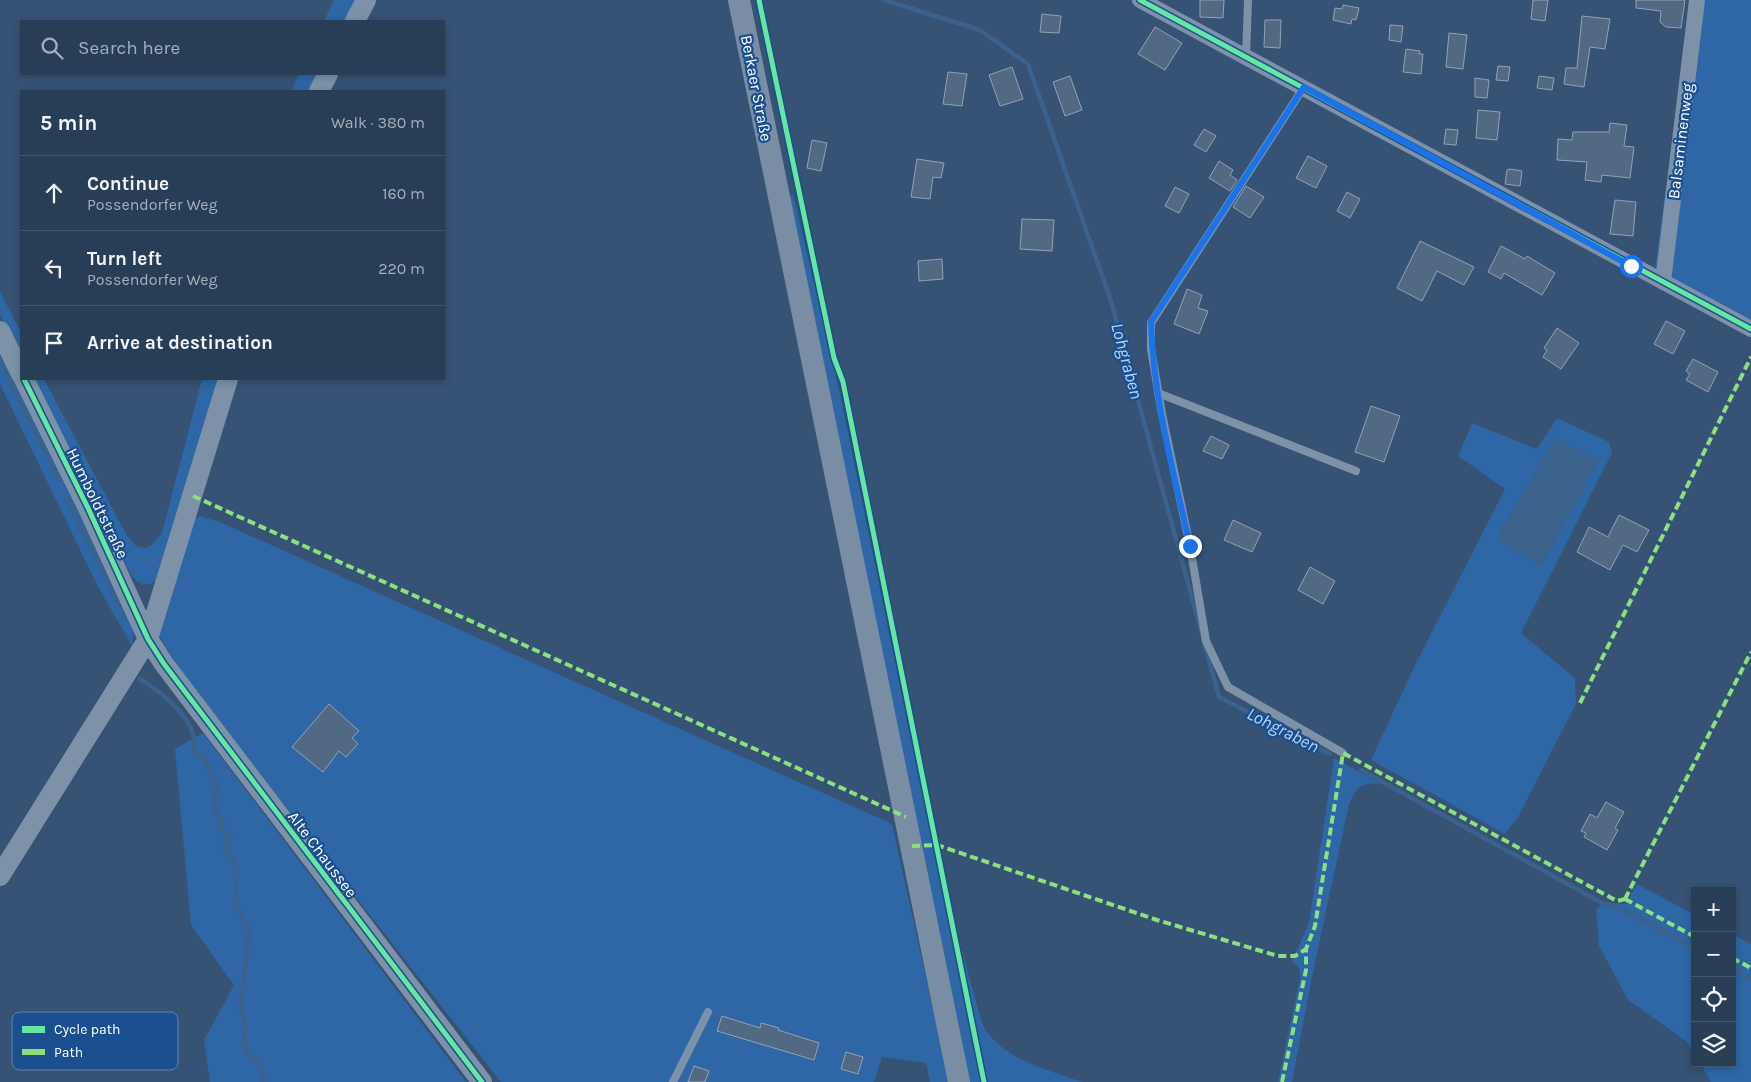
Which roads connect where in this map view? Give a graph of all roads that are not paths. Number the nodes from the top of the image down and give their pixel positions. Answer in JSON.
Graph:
{"nodes":[{"id":1,"x":366,"y":0,"type":"edge"},
{"id":2,"x":739,"y":0,"type":"edge"},
{"id":3,"x":1140,"y":0,"type":"edge"},
{"id":4,"x":1248,"y":0,"type":"edge"},
{"id":5,"x":1697,"y":0,"type":"edge"},
{"id":6,"x":356,"y":20,"type":"edge"},
{"id":7,"x":1246,"y":56,"type":"junction"},
{"id":8,"x":327,"y":75,"type":"edge"},
{"id":9,"x":1304,"y":87,"type":"junction"},
{"id":10,"x":320,"y":90,"type":"edge"},
{"id":11,"x":1663,"y":282,"type":"junction"},
{"id":12,"x":1751,"y":330,"type":"edge"},
{"id":13,"x":0,"y":332,"type":"edge"},
{"id":14,"x":20,"y":372,"type":"edge"},
{"id":15,"x":24,"y":380,"type":"edge"},
{"id":16,"x":228,"y":380,"type":"edge"},
{"id":17,"x":1158,"y":393,"type":"junction"},
{"id":18,"x":1356,"y":471,"type":"dead end"},
{"id":19,"x":148,"y":639,"type":"junction"},
{"id":20,"x":1343,"y":753,"type":"dead end"},
{"id":21,"x":0,"y":876,"type":"edge"},
{"id":22,"x":708,"y":1012,"type":"dead end"},
{"id":23,"x":482,"y":1082,"type":"edge"},
{"id":24,"x":673,"y":1082,"type":"edge"},
{"id":25,"x":958,"y":1082,"type":"edge"}],
"edges":[{"from":1,"to":6,"type":"street"},
{"from":2,"to":25,"type":"main road","name":"Berkaer Straße"},
{"from":3,"to":7,"type":"street"},
{"from":4,"to":7,"type":"lane"},
{"from":5,"to":11,"type":"street","name":"Balsaminenweg"},
{"from":7,"to":9,"type":"street"},
{"from":8,"to":10,"type":"street"},
{"from":9,"to":11,"type":"street"},
{"from":9,"to":17,"type":"lane"},
{"from":11,"to":12,"type":"street"},
{"from":13,"to":14,"type":"street"},
{"from":15,"to":19,"type":"street","name":"Humboldtstraße"},
{"from":16,"to":19,"type":"street"},
{"from":17,"to":18,"type":"lane"},
{"from":17,"to":20,"type":"lane"},
{"from":19,"to":21,"type":"street"},
{"from":19,"to":23,"type":"street","name":"Alte Chaussee"},
{"from":22,"to":24,"type":"lane"}]}
